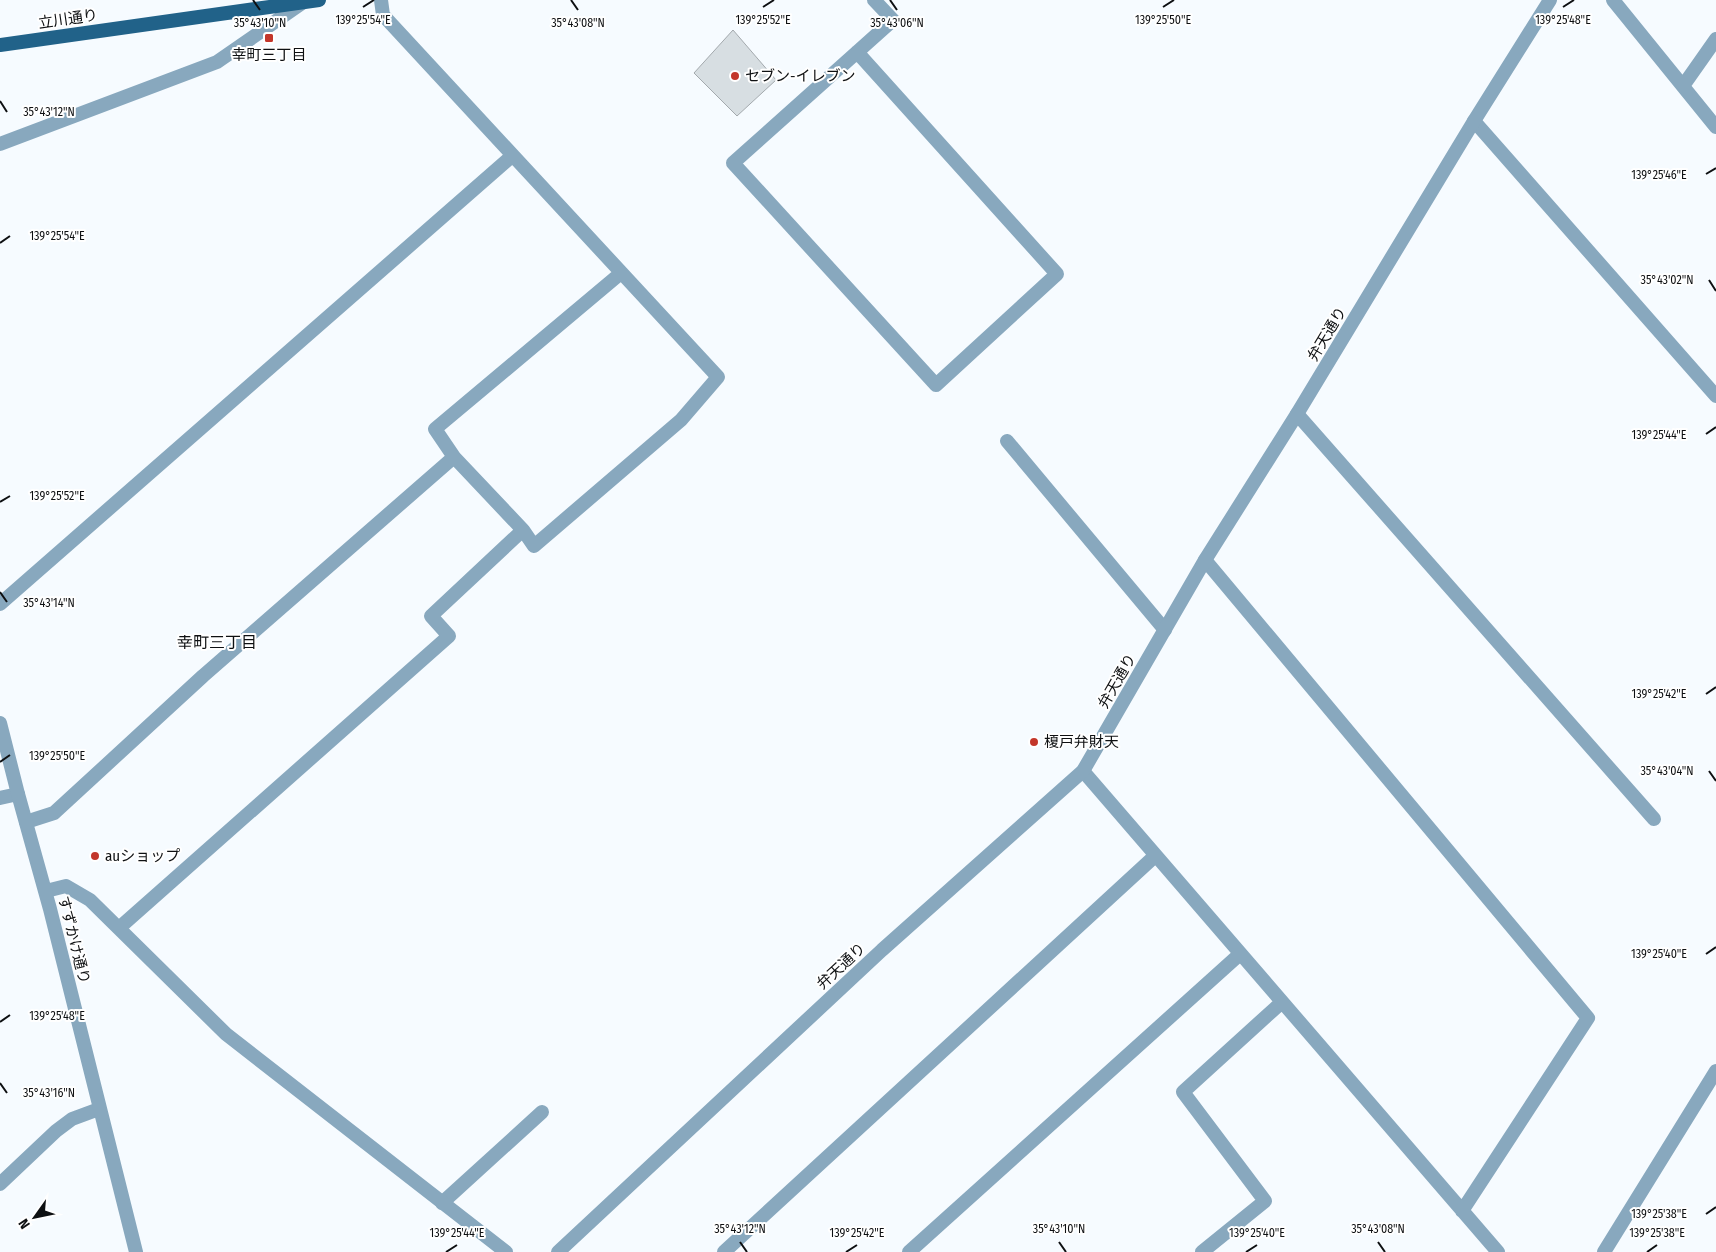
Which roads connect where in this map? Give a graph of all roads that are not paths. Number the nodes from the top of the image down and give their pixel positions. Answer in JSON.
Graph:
{"nodes":[{"id":1,"x":319,"y":0,"type":"edge"},
{"id":2,"x":381,"y":0,"type":"edge"},
{"id":3,"x":874,"y":0,"type":"edge"},
{"id":4,"x":1550,"y":0,"type":"edge"},
{"id":5,"x":1613,"y":0,"type":"edge"},
{"id":6,"x":302,"y":2,"type":"junction"},
{"id":7,"x":1716,"y":40,"type":"edge"},
{"id":8,"x":0,"y":45,"type":"edge"},
{"id":9,"x":857,"y":52,"type":"junction"},
{"id":10,"x":1683,"y":86,"type":"junction"},
{"id":11,"x":1474,"y":121,"type":"junction"},
{"id":12,"x":1716,"y":126,"type":"edge"},
{"id":13,"x":0,"y":144,"type":"edge"},
{"id":14,"x":512,"y":156,"type":"junction"},
{"id":15,"x":621,"y":273,"type":"junction"},
{"id":16,"x":1716,"y":396,"type":"edge"},
{"id":17,"x":1297,"y":414,"type":"junction"},
{"id":18,"x":1007,"y":441,"type":"dead end"},
{"id":19,"x":454,"y":457,"type":"junction"},
{"id":20,"x":523,"y":530,"type":"junction"},
{"id":21,"x":1205,"y":560,"type":"junction"},
{"id":22,"x":0,"y":604,"type":"edge"},
{"id":23,"x":1165,"y":630,"type":"junction"},
{"id":24,"x":0,"y":723,"type":"edge"},
{"id":25,"x":1083,"y":771,"type":"junction"},
{"id":26,"x":18,"y":794,"type":"junction"},
{"id":27,"x":0,"y":798,"type":"edge"},
{"id":28,"x":1654,"y":819,"type":"dead end"},
{"id":29,"x":26,"y":822,"type":"junction"},
{"id":30,"x":1154,"y":856,"type":"junction"},
{"id":31,"x":46,"y":891,"type":"junction"},
{"id":32,"x":120,"y":928,"type":"junction"},
{"id":33,"x":1240,"y":954,"type":"junction"},
{"id":34,"x":1282,"y":1002,"type":"junction"},
{"id":35,"x":1716,"y":1071,"type":"edge"},
{"id":36,"x":99,"y":1109,"type":"junction"},
{"id":37,"x":542,"y":1112,"type":"dead end"},
{"id":38,"x":0,"y":1184,"type":"edge"},
{"id":39,"x":442,"y":1203,"type":"junction"},
{"id":40,"x":1462,"y":1211,"type":"junction"},
{"id":41,"x":136,"y":1252,"type":"edge"},
{"id":42,"x":506,"y":1252,"type":"edge"},
{"id":43,"x":558,"y":1252,"type":"edge"},
{"id":44,"x":724,"y":1252,"type":"edge"},
{"id":45,"x":909,"y":1252,"type":"edge"},
{"id":46,"x":1202,"y":1252,"type":"edge"},
{"id":47,"x":1498,"y":1252,"type":"edge"},
{"id":48,"x":1604,"y":1252,"type":"edge"}],
"edges":[{"from":1,"to":6,"type":"main road","name":"立川通り"},
{"from":2,"to":14,"type":"street"},
{"from":3,"to":9,"type":"street"},
{"from":4,"to":11,"type":"street","name":"弁天通り"},
{"from":5,"to":10,"type":"street"},
{"from":6,"to":8,"type":"main road","name":"立川通り"},
{"from":6,"to":13,"type":"street"},
{"from":7,"to":10,"type":"street"},
{"from":9,"to":9,"type":"street"},
{"from":10,"to":12,"type":"street"},
{"from":11,"to":16,"type":"street"},
{"from":11,"to":17,"type":"street","name":"弁天通り"},
{"from":14,"to":15,"type":"street"},
{"from":14,"to":22,"type":"street"},
{"from":15,"to":19,"type":"street"},
{"from":15,"to":20,"type":"street"},
{"from":17,"to":21,"type":"street","name":"弁天通り"},
{"from":17,"to":28,"type":"street"},
{"from":18,"to":23,"type":"street"},
{"from":19,"to":20,"type":"street"},
{"from":19,"to":29,"type":"street"},
{"from":20,"to":32,"type":"street"},
{"from":21,"to":23,"type":"street","name":"弁天通り"},
{"from":21,"to":40,"type":"street"},
{"from":23,"to":25,"type":"street","name":"弁天通り"},
{"from":24,"to":26,"type":"street","name":"すずかけ通り"},
{"from":25,"to":30,"type":"street"},
{"from":25,"to":43,"type":"street","name":"弁天通り"},
{"from":26,"to":27,"type":"street"},
{"from":26,"to":29,"type":"street","name":"すずかけ通り"},
{"from":29,"to":31,"type":"street","name":"すずかけ通り"},
{"from":30,"to":33,"type":"street"},
{"from":30,"to":44,"type":"street"},
{"from":31,"to":32,"type":"street"},
{"from":31,"to":36,"type":"street","name":"すずかけ通り"},
{"from":32,"to":39,"type":"street"},
{"from":33,"to":34,"type":"street"},
{"from":33,"to":45,"type":"street"},
{"from":34,"to":40,"type":"street"},
{"from":34,"to":46,"type":"street"},
{"from":35,"to":48,"type":"street"},
{"from":36,"to":38,"type":"street"},
{"from":36,"to":41,"type":"street","name":"すずかけ通り"},
{"from":37,"to":39,"type":"street"},
{"from":39,"to":42,"type":"street"},
{"from":40,"to":47,"type":"street"}]}
